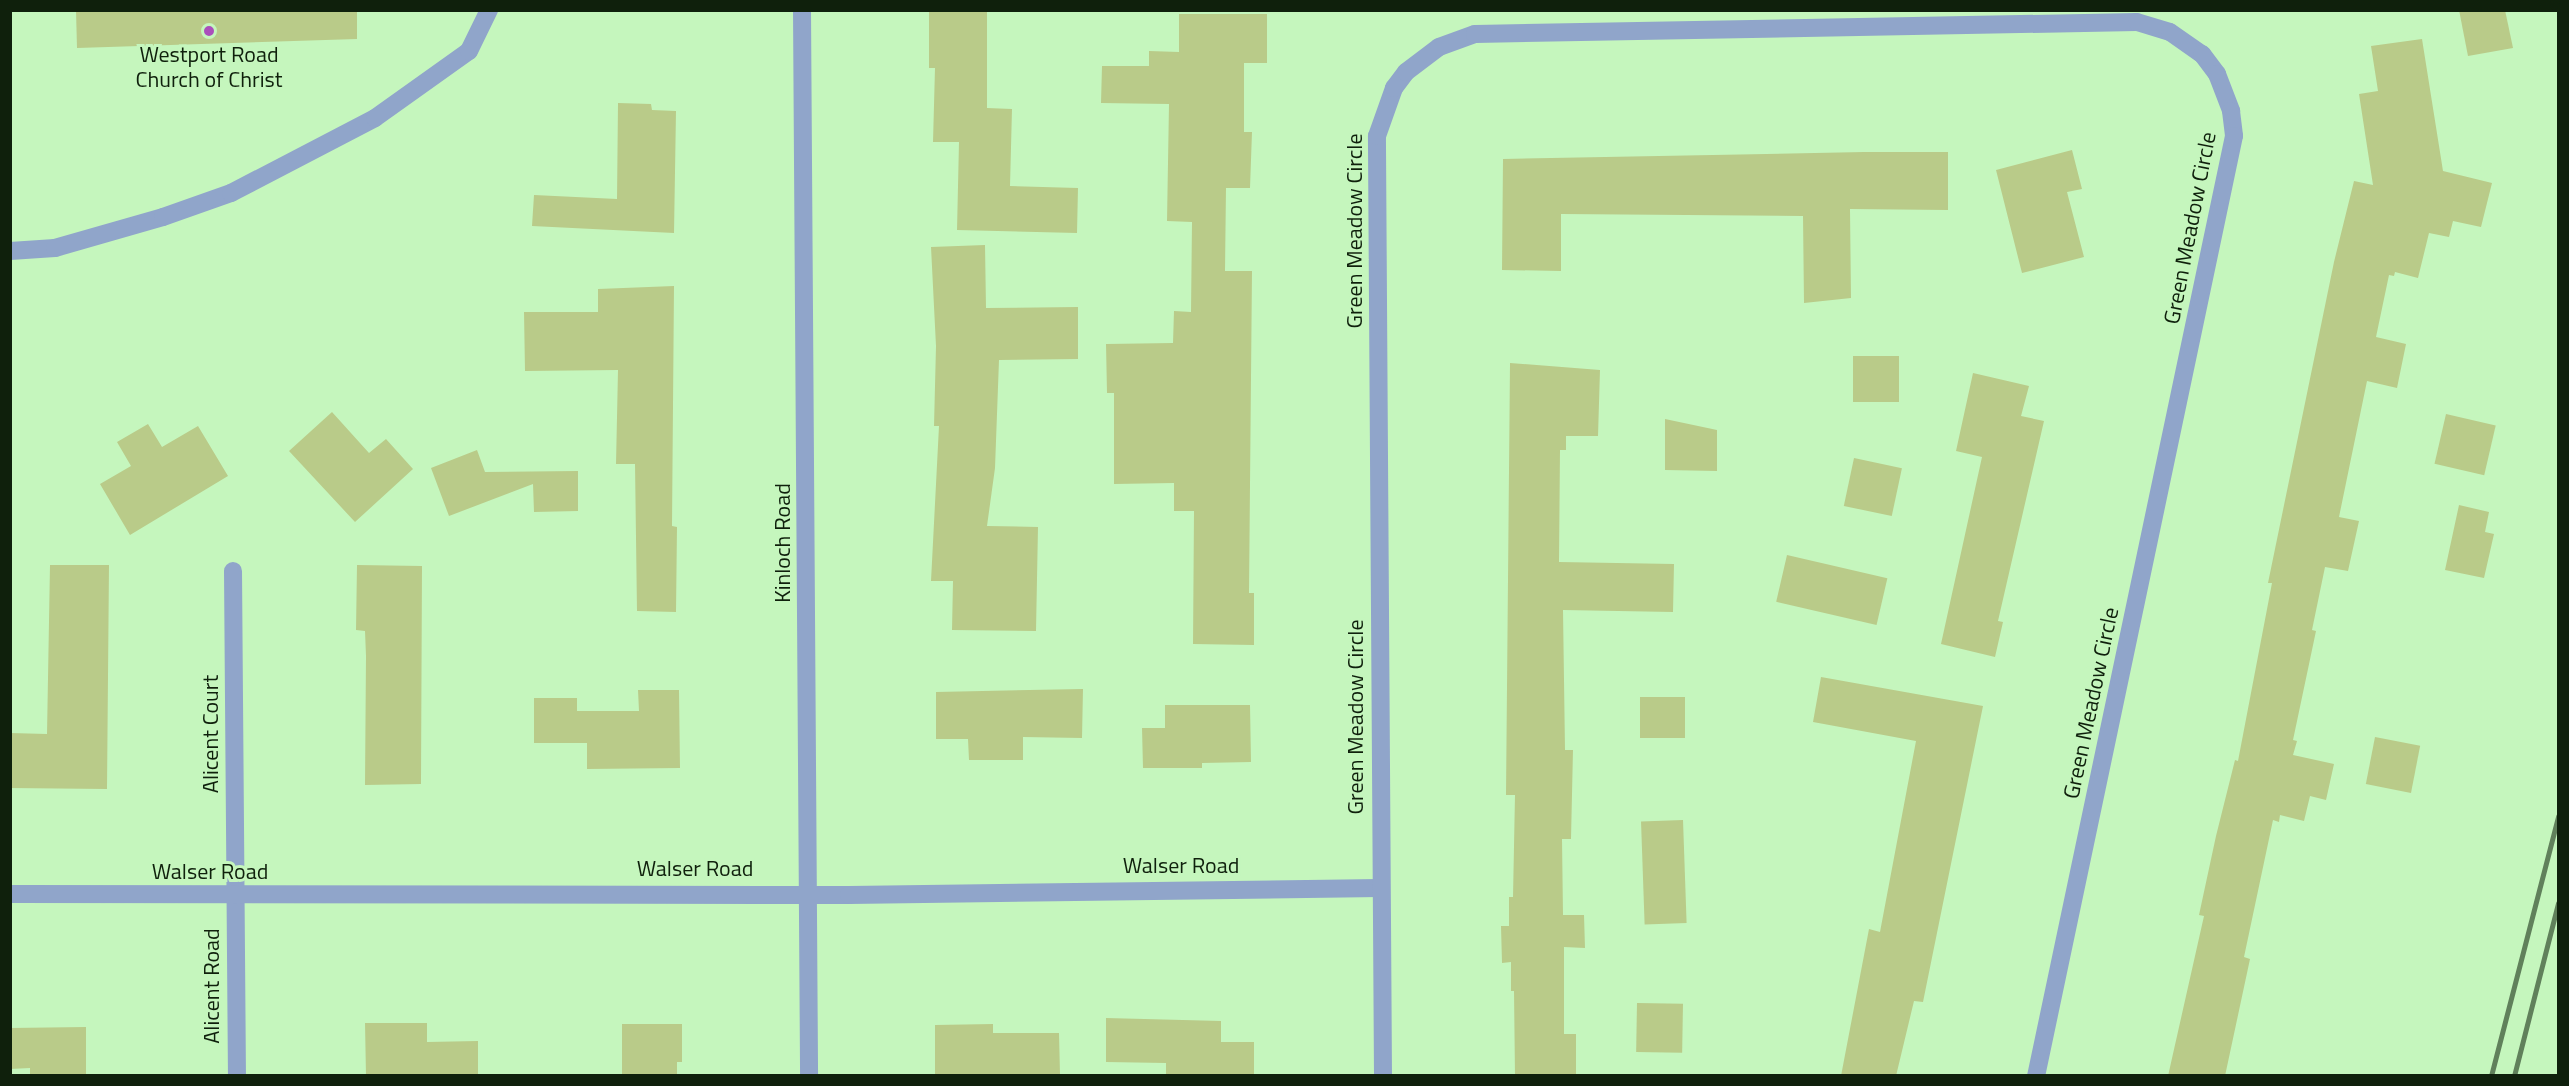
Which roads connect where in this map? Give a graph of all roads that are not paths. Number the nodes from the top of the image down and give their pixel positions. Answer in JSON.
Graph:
{"nodes":[{"id":1,"x":489,"y":10,"type":"edge"},
{"id":2,"x":802,"y":10,"type":"edge"},
{"id":3,"x":10,"y":251,"type":"edge"},
{"id":4,"x":233,"y":571,"type":"dead end"},
{"id":5,"x":1380,"y":888,"type":"junction"},
{"id":6,"x":10,"y":894,"type":"edge"},
{"id":7,"x":808,"y":894,"type":"junction"},
{"id":8,"x":236,"y":897,"type":"junction"},
{"id":9,"x":237,"y":1076,"type":"edge"},
{"id":10,"x":809,"y":1076,"type":"edge"},
{"id":11,"x":1383,"y":1076,"type":"edge"},
{"id":12,"x":2036,"y":1076,"type":"edge"}],
"edges":[{"from":1,"to":3,"type":"street"},
{"from":2,"to":7,"type":"street","name":"Kinloch Road"},
{"from":4,"to":8,"type":"street","name":"Alicent Court"},
{"from":5,"to":7,"type":"street","name":"Walser Road"},
{"from":5,"to":11,"type":"street","name":"Green Meadow Circle"},
{"from":5,"to":12,"type":"street","name":"Green Meadow Circle"},
{"from":6,"to":8,"type":"street","name":"Walser Road"},
{"from":7,"to":8,"type":"street","name":"Walser Road"},
{"from":7,"to":10,"type":"street","name":"Kinloch Road"},
{"from":8,"to":9,"type":"street","name":"Alicent Road"}]}
